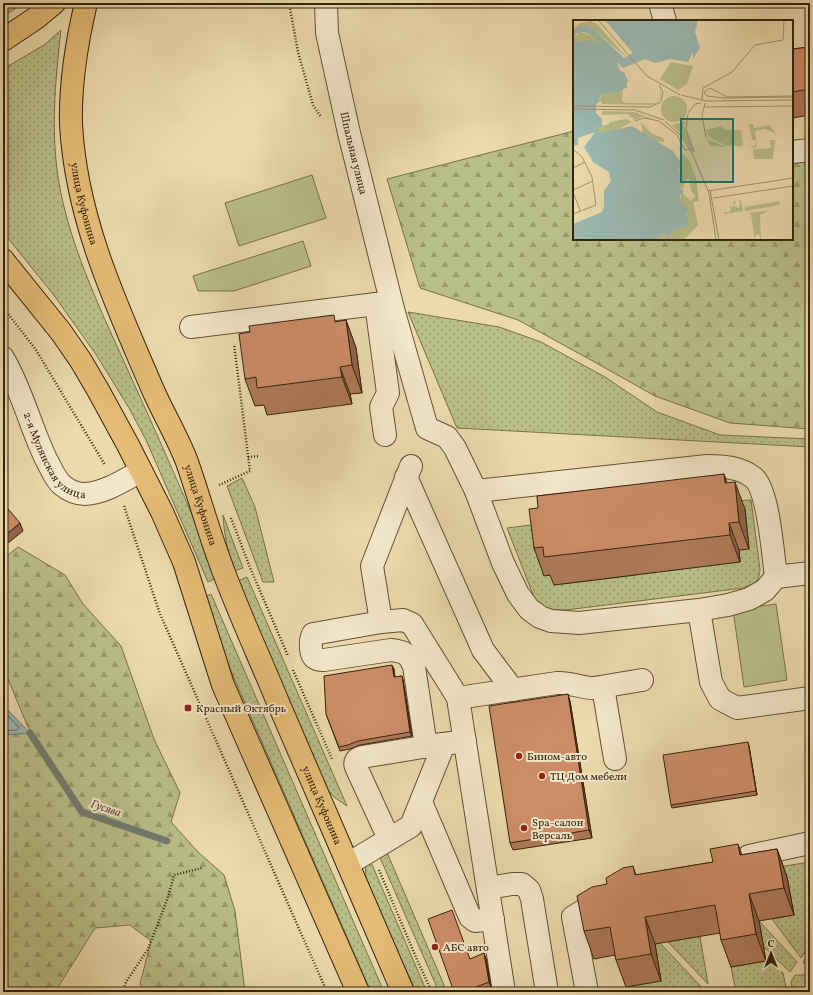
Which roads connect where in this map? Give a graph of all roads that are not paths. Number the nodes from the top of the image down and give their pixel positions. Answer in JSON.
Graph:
{"nodes":[{"id":1,"x":54,"y":3,"type":"edge"},
{"id":2,"x":86,"y":3,"type":"edge"},
{"id":3,"x":326,"y":3,"type":"edge"},
{"id":4,"x":660,"y":3,"type":"edge"},
{"id":5,"x":665,"y":20,"type":"edge"},
{"id":6,"x":3,"y":40,"type":"edge"},
{"id":7,"x":810,"y":150,"type":"edge"},
{"id":8,"x":793,"y":152,"type":"edge"},
{"id":9,"x":3,"y":260,"type":"edge"},
{"id":10,"x":387,"y":305,"type":"junction"},
{"id":11,"x":191,"y":327,"type":"dead end"},
{"id":12,"x":3,"y":358,"type":"edge"},
{"id":13,"x":385,"y":434,"type":"dead end"},
{"id":14,"x":141,"y":470,"type":"junction"},
{"id":15,"x":476,"y":491,"type":"junction"},
{"id":16,"x":810,"y":573,"type":"edge"},
{"id":17,"x":776,"y":577,"type":"junction"},
{"id":18,"x":699,"y":610,"type":"junction"},
{"id":19,"x":380,"y":622,"type":"junction"},
{"id":20,"x":642,"y":680,"type":"dead end"},
{"id":21,"x":603,"y":687,"type":"junction"},
{"id":22,"x":513,"y":690,"type":"junction"},
{"id":23,"x":458,"y":698,"type":"junction"},
{"id":24,"x":810,"y":698,"type":"edge"},
{"id":25,"x":445,"y":744,"type":"junction"},
{"id":26,"x":615,"y":759,"type":"dead end"},
{"id":27,"x":421,"y":802,"type":"junction"},
{"id":28,"x":389,"y":839,"type":"junction"},
{"id":29,"x":810,"y":843,"type":"edge"},
{"id":30,"x":726,"y":862,"type":"edge"},
{"id":31,"x":348,"y":864,"type":"junction"},
{"id":32,"x":488,"y":888,"type":"junction"},
{"id":33,"x":622,"y":888,"type":"edge"},
{"id":34,"x":493,"y":919,"type":"junction"},
{"id":35,"x":358,"y":992,"type":"edge"},
{"id":36,"x":403,"y":992,"type":"edge"},
{"id":37,"x":504,"y":992,"type":"edge"},
{"id":38,"x":547,"y":992,"type":"edge"},
{"id":39,"x":587,"y":992,"type":"edge"}],
"edges":[{"from":1,"to":6,"type":"main road"},
{"from":2,"to":31,"type":"main road","name":"улица Куфонина"},
{"from":3,"to":10,"type":"street","name":"Шпальная улица"},
{"from":4,"to":5,"type":"street"},
{"from":7,"to":8,"type":"street"},
{"from":9,"to":14,"type":"main road"},
{"from":10,"to":11,"type":"street"},
{"from":10,"to":13,"type":"street"},
{"from":10,"to":15,"type":"street"},
{"from":12,"to":14,"type":"street","name":"2-я Мулянская улица"},
{"from":14,"to":35,"type":"main road"},
{"from":15,"to":17,"type":"street"},
{"from":15,"to":18,"type":"street"},
{"from":16,"to":17,"type":"street"},
{"from":17,"to":18,"type":"street"},
{"from":18,"to":24,"type":"street"},
{"from":19,"to":22,"type":"street"},
{"from":19,"to":23,"type":"street"},
{"from":19,"to":25,"type":"street"},
{"from":20,"to":21,"type":"street"},
{"from":21,"to":22,"type":"street"},
{"from":21,"to":26,"type":"street"},
{"from":22,"to":23,"type":"street"},
{"from":23,"to":25,"type":"street"},
{"from":25,"to":27,"type":"street"},
{"from":25,"to":28,"type":"street"},
{"from":25,"to":32,"type":"street"},
{"from":27,"to":28,"type":"street"},
{"from":27,"to":34,"type":"street"},
{"from":28,"to":31,"type":"street"},
{"from":29,"to":30,"type":"street"},
{"from":31,"to":36,"type":"main road","name":"улица Куфонина"},
{"from":32,"to":34,"type":"street"},
{"from":32,"to":38,"type":"street"},
{"from":33,"to":39,"type":"street"},
{"from":34,"to":37,"type":"street"}]}
